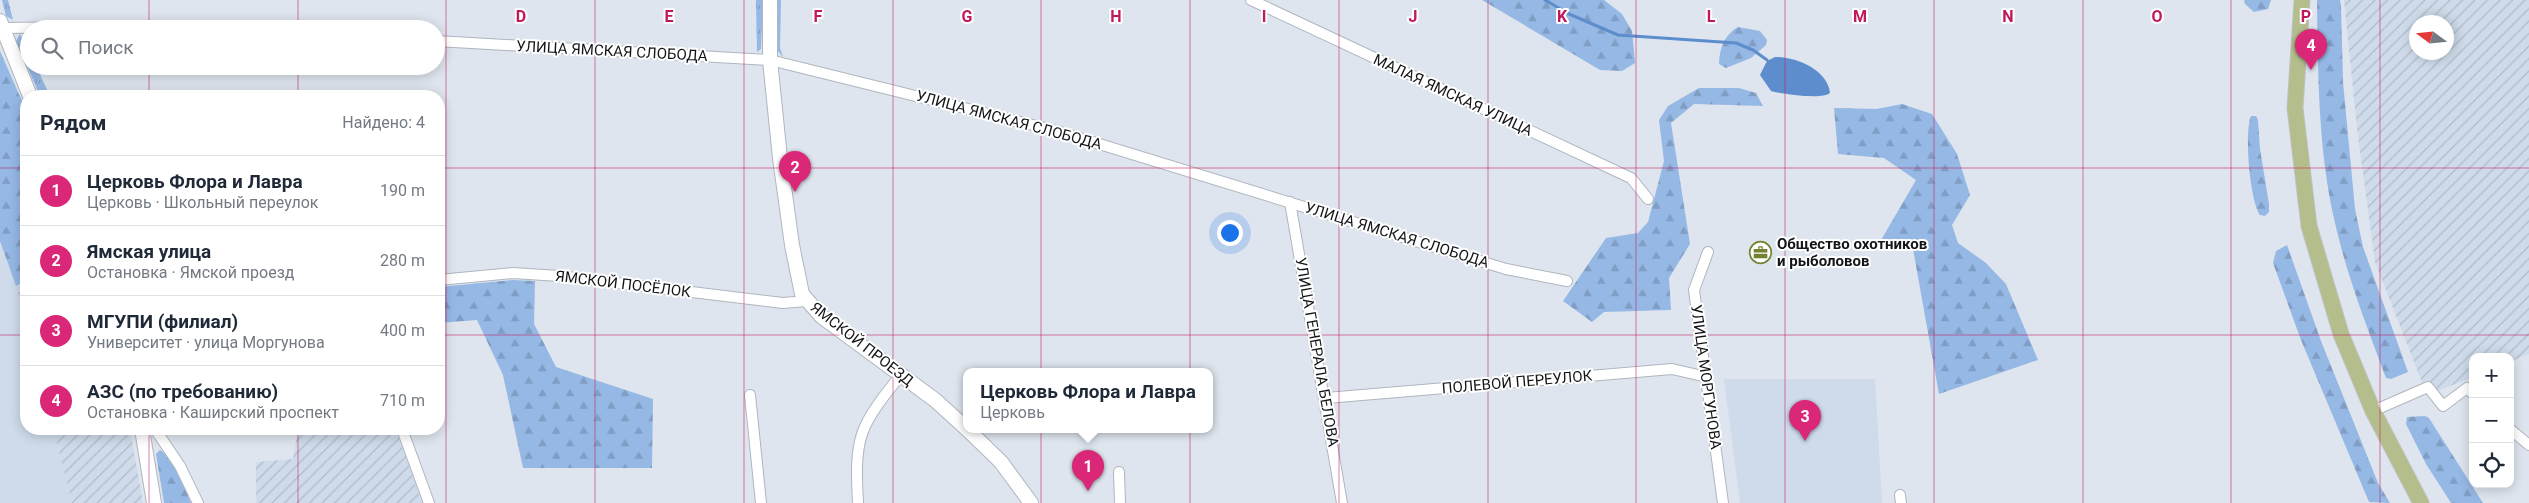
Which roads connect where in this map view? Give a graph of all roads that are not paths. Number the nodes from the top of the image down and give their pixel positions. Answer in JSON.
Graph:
{"nodes":[{"id":1,"x":770,"y":0,"type":"edge"},
{"id":2,"x":1251,"y":0,"type":"edge"},
{"id":3,"x":2302,"y":0,"type":"edge"},
{"id":4,"x":1,"y":25,"type":"edge"},
{"id":5,"x":20,"y":25,"type":"edge"},
{"id":6,"x":445,"y":42,"type":"edge"},
{"id":7,"x":770,"y":60,"type":"junction"},
{"id":8,"x":20,"y":72,"type":"edge"},
{"id":9,"x":21,"y":75,"type":"edge"},
{"id":10,"x":28,"y":90,"type":"edge"},
{"id":11,"x":1648,"y":199,"type":"dead end"},
{"id":12,"x":1290,"y":202,"type":"junction"},
{"id":13,"x":1708,"y":252,"type":"dead end"},
{"id":14,"x":445,"y":280,"type":"edge"},
{"id":15,"x":1567,"y":281,"type":"dead end"},
{"id":16,"x":806,"y":301,"type":"junction"},
{"id":17,"x":900,"y":376,"type":"junction"},
{"id":18,"x":1707,"y":377,"type":"junction"},
{"id":19,"x":2469,"y":390,"type":"edge"},
{"id":20,"x":750,"y":395,"type":"dead end"},
{"id":21,"x":1326,"y":398,"type":"junction"},
{"id":22,"x":2373,"y":411,"type":"junction"},
{"id":23,"x":963,"y":425,"type":"edge"},
{"id":24,"x":2514,"y":432,"type":"edge"},
{"id":25,"x":971,"y":433,"type":"edge"},
{"id":26,"x":148,"y":435,"type":"edge"},
{"id":27,"x":152,"y":435,"type":"edge"},
{"id":28,"x":404,"y":435,"type":"edge"},
{"id":29,"x":2529,"y":444,"type":"edge"},
{"id":30,"x":1119,"y":472,"type":"dead end"},
{"id":31,"x":154,"y":503,"type":"edge"},
{"id":32,"x":198,"y":503,"type":"edge"},
{"id":33,"x":429,"y":503,"type":"edge"},
{"id":34,"x":760,"y":503,"type":"edge"},
{"id":35,"x":858,"y":503,"type":"edge"},
{"id":36,"x":1031,"y":503,"type":"edge"},
{"id":37,"x":1120,"y":503,"type":"edge"},
{"id":38,"x":1342,"y":503,"type":"edge"},
{"id":39,"x":1723,"y":503,"type":"edge"},
{"id":40,"x":2421,"y":503,"type":"edge"}],
"edges":[{"from":1,"to":7,"type":"main road","name":"ЯМСКОЙ ПРОЕЗД"},
{"from":2,"to":11,"type":"street","name":"МАЛАЯ ЯМСКАЯ УЛИЦА"},
{"from":3,"to":22,"type":"main road"},
{"from":4,"to":5,"type":"street"},
{"from":4,"to":8,"type":"main road"},
{"from":6,"to":7,"type":"street","name":"УЛИЦА ЯМСКАЯ СЛОБОДА"},
{"from":7,"to":12,"type":"street","name":"УЛИЦА ЯМСКАЯ СЛОБОДА"},
{"from":7,"to":16,"type":"main road","name":"ЯМСКОЙ ПРОЕЗД"},
{"from":9,"to":10,"type":"main road"},
{"from":12,"to":15,"type":"street","name":"УЛИЦА ЯМСКАЯ СЛОБОДА"},
{"from":12,"to":21,"type":"street","name":"УЛИЦА ГЕНЕРАЛА БЕЛОВА"},
{"from":13,"to":18,"type":"street","name":"УЛИЦА МОРГУНОВА"},
{"from":14,"to":16,"type":"street","name":"ЯМСКОЙ ПОСЁЛОК"},
{"from":16,"to":17,"type":"main road","name":"ЯМСКОЙ ПРОЕЗД"},
{"from":17,"to":23,"type":"main road","name":"ЯМСКОЙ ПРОЕЗД"},
{"from":17,"to":35,"type":"street"},
{"from":18,"to":21,"type":"street","name":"ПОЛЕВОЙ ПЕРЕУЛОК"},
{"from":18,"to":39,"type":"street","name":"УЛИЦА МОРГУНОВА"},
{"from":19,"to":22,"type":"street"},
{"from":20,"to":34,"type":"street"},
{"from":21,"to":38,"type":"street","name":"УЛИЦА ГЕНЕРАЛА БЕЛОВА"},
{"from":22,"to":40,"type":"main road"},
{"from":24,"to":29,"type":"street"},
{"from":25,"to":36,"type":"main road","name":"ЯМСКОЙ ПРОЕЗД"},
{"from":26,"to":31,"type":"main road"},
{"from":27,"to":32,"type":"street"},
{"from":28,"to":33,"type":"street"},
{"from":30,"to":37,"type":"street"}]}
